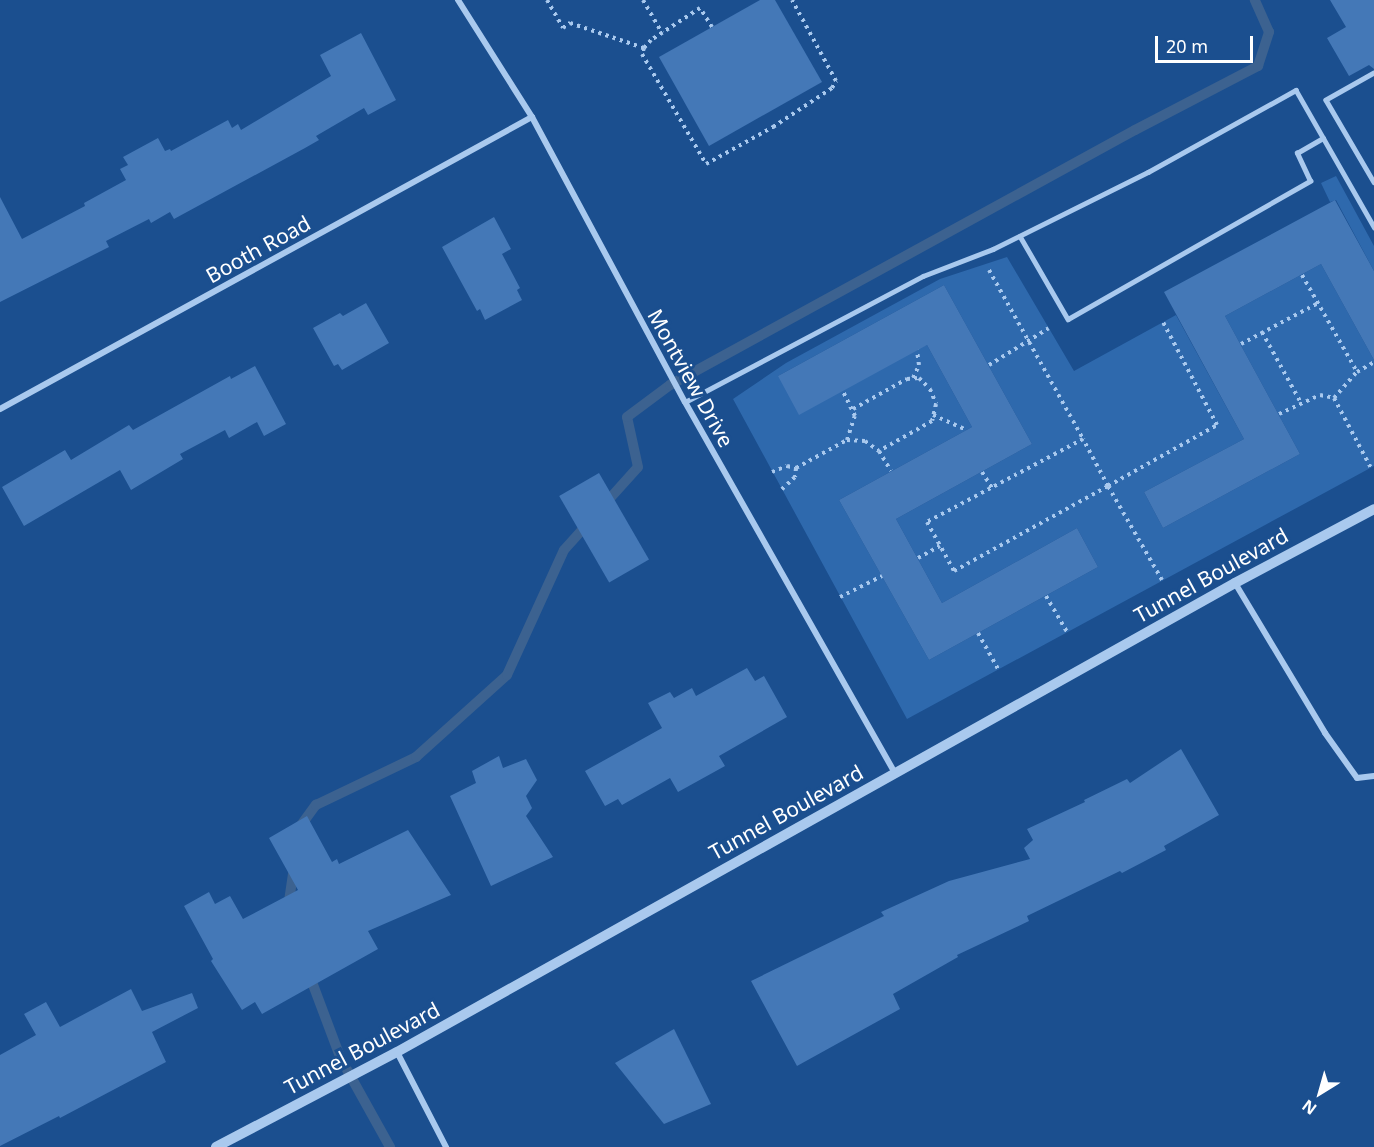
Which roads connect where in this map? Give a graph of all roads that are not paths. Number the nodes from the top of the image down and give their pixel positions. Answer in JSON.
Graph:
{"nodes":[{"id":1,"x":458,"y":0,"type":"edge"},
{"id":2,"x":1374,"y":73,"type":"edge"},
{"id":3,"x":532,"y":117,"type":"junction"},
{"id":4,"x":1323,"y":138,"type":"junction"},
{"id":5,"x":1374,"y":182,"type":"edge"},
{"id":6,"x":1374,"y":227,"type":"edge"},
{"id":7,"x":1020,"y":236,"type":"junction"},
{"id":8,"x":685,"y":402,"type":"junction"},
{"id":9,"x":0,"y":409,"type":"edge"},
{"id":10,"x":1374,"y":509,"type":"edge"},
{"id":11,"x":1235,"y":583,"type":"junction"},
{"id":12,"x":895,"y":773,"type":"junction"},
{"id":13,"x":1374,"y":776,"type":"edge"},
{"id":14,"x":397,"y":1052,"type":"junction"},
{"id":15,"x":216,"y":1147,"type":"edge"},
{"id":16,"x":447,"y":1147,"type":"edge"}],
"edges":[{"from":1,"to":3,"type":"street","name":"Montview Drive"},
{"from":2,"to":5,"type":"lane"},
{"from":3,"to":8,"type":"street","name":"Montview Drive"},
{"from":3,"to":9,"type":"street","name":"Booth Road"},
{"from":4,"to":6,"type":"lane"},
{"from":4,"to":7,"type":"lane"},
{"from":4,"to":7,"type":"lane"},
{"from":7,"to":8,"type":"lane"},
{"from":8,"to":12,"type":"street","name":"Montview Drive"},
{"from":10,"to":11,"type":"street","name":"Tunnel Boulevard"},
{"from":11,"to":12,"type":"street","name":"Tunnel Boulevard"},
{"from":11,"to":13,"type":"street"},
{"from":12,"to":14,"type":"street","name":"Tunnel Boulevard"},
{"from":14,"to":15,"type":"street","name":"Tunnel Boulevard"},
{"from":14,"to":16,"type":"street"}]}
